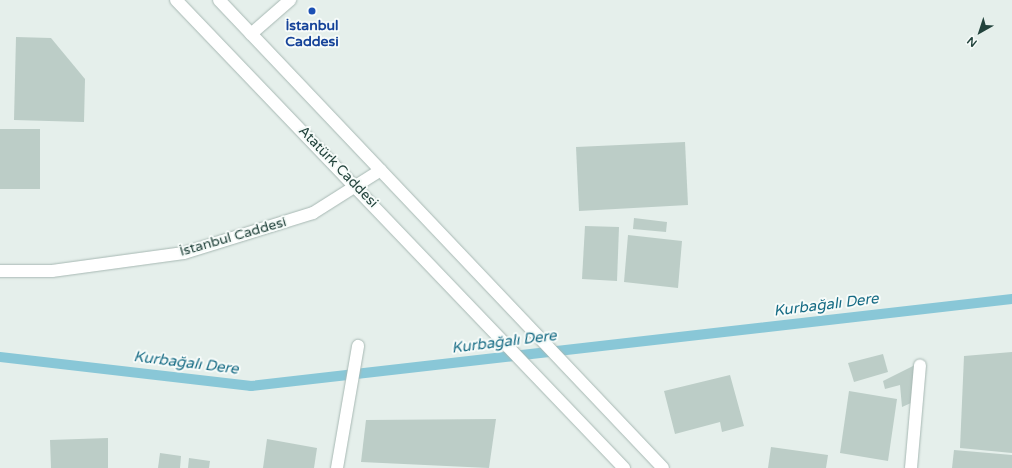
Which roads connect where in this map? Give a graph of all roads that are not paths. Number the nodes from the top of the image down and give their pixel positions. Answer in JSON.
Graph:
{"nodes":[{"id":1,"x":176,"y":0,"type":"edge"},
{"id":2,"x":219,"y":0,"type":"edge"},
{"id":3,"x":290,"y":0,"type":"edge"},
{"id":4,"x":251,"y":34,"type":"junction"},
{"id":5,"x":380,"y":170,"type":"junction"},
{"id":6,"x":356,"y":185,"type":"junction"},
{"id":7,"x":0,"y":271,"type":"edge"},
{"id":8,"x":358,"y":346,"type":"dead end"},
{"id":9,"x":920,"y":365,"type":"dead end"},
{"id":10,"x":337,"y":468,"type":"edge"},
{"id":11,"x":624,"y":468,"type":"edge"},
{"id":12,"x":663,"y":468,"type":"edge"},
{"id":13,"x":911,"y":468,"type":"edge"}],
"edges":[{"from":1,"to":6,"type":"main road","name":"Atatürk Caddesi"},
{"from":2,"to":4,"type":"main road","name":"Atatürk Caddesi"},
{"from":3,"to":4,"type":"main road"},
{"from":4,"to":5,"type":"main road","name":"Atatürk Caddesi"},
{"from":5,"to":6,"type":"main road","name":"İstanbul Caddesi"},
{"from":5,"to":12,"type":"main road","name":"Atatürk Caddesi"},
{"from":6,"to":7,"type":"main road","name":"İstanbul Caddesi"},
{"from":6,"to":11,"type":"main road","name":"Atatürk Caddesi"},
{"from":8,"to":10,"type":"main road"},
{"from":9,"to":13,"type":"main road"}]}
